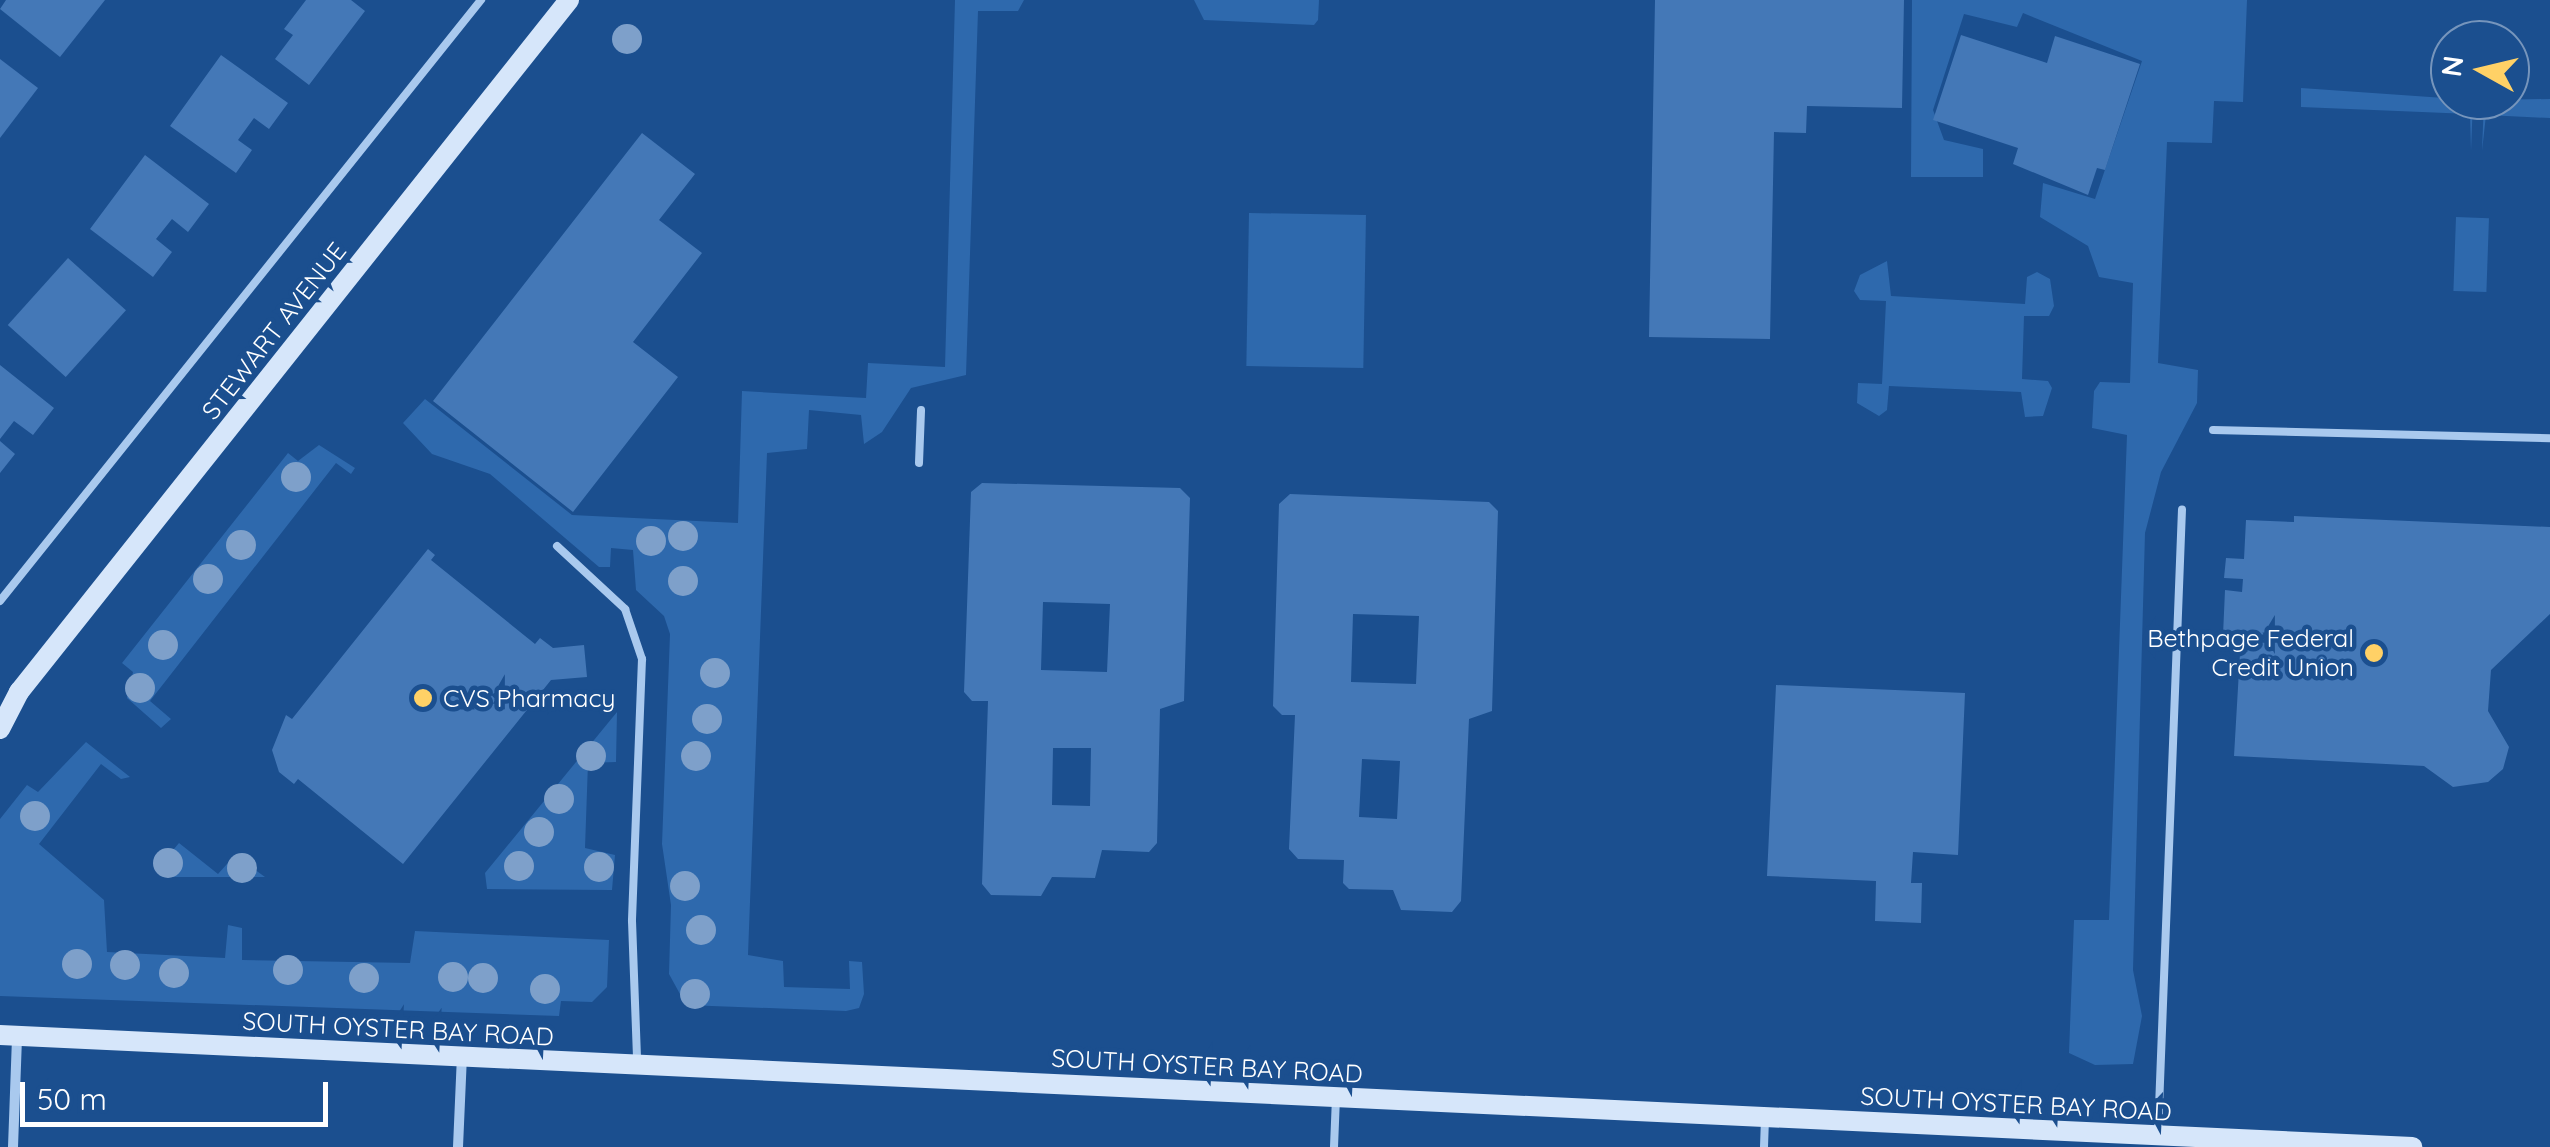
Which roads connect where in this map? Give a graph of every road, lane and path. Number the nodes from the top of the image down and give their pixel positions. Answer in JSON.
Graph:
{"nodes":[{"id":1,"x":481,"y":0,"type":"edge"},
{"id":2,"x":569,"y":0,"type":"edge"},
{"id":3,"x":921,"y":410,"type":"dead end"},
{"id":4,"x":2213,"y":430,"type":"dead end"},
{"id":5,"x":2550,"y":438,"type":"edge"},
{"id":6,"x":919,"y":464,"type":"dead end"},
{"id":7,"x":2182,"y":508,"type":"dead end"},
{"id":8,"x":557,"y":546,"type":"dead end"},
{"id":9,"x":0,"y":601,"type":"edge"},
{"id":10,"x":19,"y":692,"type":"junction"},
{"id":11,"x":0,"y":708,"type":"edge"},
{"id":12,"x":0,"y":729,"type":"edge"},
{"id":13,"x":8,"y":1036,"type":"edge"},
{"id":14,"x":462,"y":1057,"type":"junction"},
{"id":15,"x":637,"y":1065,"type":"junction"},
{"id":16,"x":1336,"y":1097,"type":"junction"},
{"id":17,"x":1765,"y":1118,"type":"junction"},
{"id":18,"x":2158,"y":1135,"type":"junction"},
{"id":19,"x":12,"y":1147,"type":"edge"},
{"id":20,"x":458,"y":1147,"type":"edge"},
{"id":21,"x":1334,"y":1147,"type":"edge"},
{"id":22,"x":1764,"y":1147,"type":"edge"},
{"id":23,"x":2412,"y":1147,"type":"edge"}],
"edges":[{"from":1,"to":9,"type":"lane"},
{"from":2,"to":10,"type":"main road","name":"STEWART AVENUE"},
{"from":3,"to":6,"type":"lane"},
{"from":4,"to":5,"type":"lane"},
{"from":7,"to":18,"type":"lane"},
{"from":8,"to":15,"type":"lane"},
{"from":10,"to":11,"type":"main road","name":"STEWART AVENUE"},
{"from":10,"to":12,"type":"main road","name":"STEWART AVENUE"},
{"from":13,"to":14,"type":"main road","name":"SOUTH OYSTER BAY ROAD"},
{"from":13,"to":19,"type":"street"},
{"from":14,"to":15,"type":"main road","name":"SOUTH OYSTER BAY ROAD"},
{"from":14,"to":20,"type":"street"},
{"from":15,"to":16,"type":"main road","name":"SOUTH OYSTER BAY ROAD"},
{"from":16,"to":17,"type":"main road","name":"SOUTH OYSTER BAY ROAD"},
{"from":16,"to":21,"type":"lane"},
{"from":17,"to":18,"type":"main road","name":"SOUTH OYSTER BAY ROAD"},
{"from":17,"to":22,"type":"lane"},
{"from":18,"to":23,"type":"main road","name":"SOUTH OYSTER BAY ROAD"}]}
